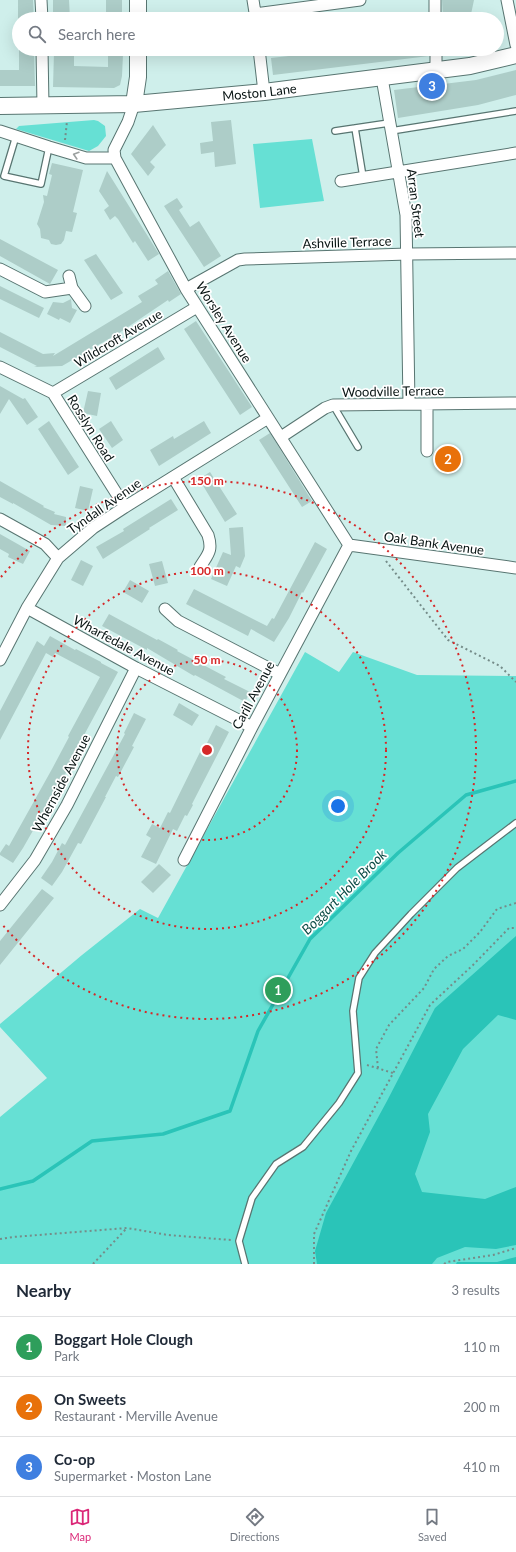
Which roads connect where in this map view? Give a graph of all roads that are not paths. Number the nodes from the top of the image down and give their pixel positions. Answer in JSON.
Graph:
{"nodes":[{"id":1,"x":41,"y":0,"type":"edge"},
{"id":2,"x":138,"y":0,"type":"edge"},
{"id":3,"x":253,"y":0,"type":"edge"},
{"id":4,"x":360,"y":0,"type":"edge"},
{"id":5,"x":435,"y":0,"type":"edge"},
{"id":6,"x":511,"y":6,"type":"edge"},
{"id":7,"x":42,"y":12,"type":"edge"},
{"id":8,"x":138,"y":12,"type":"edge"},
{"id":9,"x":254,"y":12,"type":"edge"},
{"id":10,"x":281,"y":12,"type":"edge"},
{"id":11,"x":435,"y":12,"type":"edge"},
{"id":12,"x":516,"y":45,"type":"edge"},
{"id":13,"x":516,"y":55,"type":"edge"},
{"id":14,"x":42,"y":56,"type":"edge"},
{"id":15,"x":138,"y":56,"type":"edge"},
{"id":16,"x":260,"y":56,"type":"edge"},
{"id":17,"x":436,"y":56,"type":"edge"},
{"id":18,"x":436,"y":71,"type":"junction"},
{"id":19,"x":382,"y":78,"type":"junction"},
{"id":20,"x":264,"y":92,"type":"junction"},
{"id":21,"x":134,"y":104,"type":"junction"},
{"id":22,"x":0,"y":106,"type":"edge"},
{"id":23,"x":43,"y":106,"type":"junction"},
{"id":24,"x":516,"y":111,"type":"edge"},
{"id":25,"x":390,"y":127,"type":"junction"},
{"id":26,"x":354,"y":128,"type":"junction"},
{"id":27,"x":0,"y":131,"type":"edge"},
{"id":28,"x":335,"y":131,"type":"dead end"},
{"id":29,"x":16,"y":136,"type":"junction"},
{"id":30,"x":49,"y":147,"type":"junction"},
{"id":31,"x":516,"y":153,"type":"edge"},
{"id":32,"x":115,"y":158,"type":"junction"},
{"id":33,"x":399,"y":172,"type":"junction"},
{"id":34,"x":363,"y":177,"type":"junction"},
{"id":35,"x":340,"y":181,"type":"dead end"},
{"id":36,"x":516,"y":253,"type":"edge"},
{"id":37,"x":408,"y":254,"type":"junction"},
{"id":38,"x":0,"y":269,"type":"edge"},
{"id":39,"x":69,"y":276,"type":"dead end"},
{"id":40,"x":72,"y":288,"type":"junction"},
{"id":41,"x":186,"y":289,"type":"junction"},
{"id":42,"x":85,"y":306,"type":"dead end"},
{"id":43,"x":197,"y":307,"type":"junction"},
{"id":44,"x":0,"y":367,"type":"edge"},
{"id":45,"x":53,"y":394,"type":"junction"},
{"id":46,"x":516,"y":403,"type":"edge"},
{"id":47,"x":409,"y":404,"type":"junction"},
{"id":48,"x":427,"y":404,"type":"junction"},
{"id":49,"x":333,"y":405,"type":"junction"},
{"id":50,"x":268,"y":418,"type":"junction"},
{"id":51,"x":281,"y":438,"type":"junction"},
{"id":52,"x":358,"y":447,"type":"dead end"},
{"id":53,"x":427,"y":451,"type":"dead end"},
{"id":54,"x":173,"y":477,"type":"junction"},
{"id":55,"x":125,"y":507,"type":"junction"},
{"id":56,"x":0,"y":519,"type":"edge"},
{"id":57,"x":349,"y":545,"type":"junction"},
{"id":58,"x":58,"y":558,"type":"junction"},
{"id":59,"x":200,"y":567,"type":"dead end"},
{"id":60,"x":516,"y":568,"type":"edge"},
{"id":61,"x":27,"y":608,"type":"junction"},
{"id":62,"x":165,"y":609,"type":"dead end"},
{"id":63,"x":1,"y":657,"type":"edge"},
{"id":64,"x":136,"y":668,"type":"junction"},
{"id":65,"x":280,"y":674,"type":"junction"},
{"id":66,"x":252,"y":727,"type":"junction"},
{"id":67,"x":516,"y":823,"type":"edge"},
{"id":68,"x":184,"y":860,"type":"dead end"},
{"id":69,"x":0,"y":905,"type":"edge"},
{"id":70,"x":245,"y":1264,"type":"edge"}],
"edges":[{"from":1,"to":7,"type":"street"},
{"from":2,"to":8,"type":"street"},
{"from":3,"to":9,"type":"street"},
{"from":4,"to":10,"type":"street"},
{"from":5,"to":11,"type":"street"},
{"from":6,"to":12,"type":"street"},
{"from":13,"to":18,"type":"street","name":"Moston Lane"},
{"from":14,"to":23,"type":"street"},
{"from":15,"to":21,"type":"street"},
{"from":16,"to":20,"type":"street"},
{"from":17,"to":18,"type":"street"},
{"from":18,"to":19,"type":"street","name":"Moston Lane"},
{"from":19,"to":20,"type":"street","name":"Moston Lane"},
{"from":19,"to":25,"type":"street","name":"Arran Street"},
{"from":20,"to":21,"type":"street","name":"Moston Lane"},
{"from":21,"to":23,"type":"street","name":"Moston Lane"},
{"from":21,"to":32,"type":"street"},
{"from":22,"to":23,"type":"street","name":"Moston Lane"},
{"from":24,"to":25,"type":"lane"},
{"from":25,"to":26,"type":"lane"},
{"from":25,"to":33,"type":"street","name":"Arran Street"},
{"from":26,"to":28,"type":"lane"},
{"from":26,"to":34,"type":"lane"},
{"from":27,"to":29,"type":"street"},
{"from":29,"to":30,"type":"street"},
{"from":29,"to":30,"type":"lane"},
{"from":32,"to":30,"type":"street","one_way":true},
{"from":31,"to":33,"type":"street"},
{"from":32,"to":41,"type":"street","name":"Worsley Avenue"},
{"from":33,"to":34,"type":"street"},
{"from":33,"to":37,"type":"street","name":"Arran Street"},
{"from":34,"to":35,"type":"street"},
{"from":36,"to":37,"type":"street","name":"Ashville Terrace"},
{"from":37,"to":41,"type":"street","name":"Ashville Terrace"},
{"from":37,"to":47,"type":"street","name":"Arran Street"},
{"from":38,"to":40,"type":"street"},
{"from":39,"to":40,"type":"street"},
{"from":40,"to":42,"type":"street"},
{"from":41,"to":43,"type":"street","name":"Worsley Avenue"},
{"from":43,"to":45,"type":"street","name":"Wildcroft Avenue"},
{"from":43,"to":50,"type":"street","name":"Worsley Avenue"},
{"from":44,"to":45,"type":"street","name":"Rosslyn Road"},
{"from":45,"to":55,"type":"street","name":"Rosslyn Road"},
{"from":46,"to":48,"type":"street","name":"Woodville Terrace"},
{"from":47,"to":48,"type":"street","name":"Woodville Terrace"},
{"from":47,"to":49,"type":"street","name":"Woodville Terrace"},
{"from":48,"to":53,"type":"street"},
{"from":49,"to":51,"type":"street","name":"Woodville Terrace"},
{"from":49,"to":52,"type":"lane"},
{"from":50,"to":51,"type":"street","name":"Worsley Avenue"},
{"from":50,"to":54,"type":"street","name":"Tyndall Avenue"},
{"from":51,"to":57,"type":"street","name":"Worsley Avenue"},
{"from":54,"to":55,"type":"street","name":"Tyndall Avenue"},
{"from":54,"to":59,"type":"street"},
{"from":55,"to":58,"type":"street","name":"Tyndall Avenue"},
{"from":56,"to":58,"type":"street"},
{"from":57,"to":60,"type":"street","name":"Oak Bank Avenue"},
{"from":57,"to":65,"type":"street","name":"Carill Avenue"},
{"from":58,"to":61,"type":"street","name":"Tyndall Avenue"},
{"from":61,"to":63,"type":"street","name":"Tyndall Avenue"},
{"from":61,"to":64,"type":"street","name":"Wharfedale Avenue"},
{"from":62,"to":65,"type":"street"},
{"from":64,"to":66,"type":"street","name":"Wharfedale Avenue"},
{"from":64,"to":69,"type":"street","name":"Whernside Avenue"},
{"from":65,"to":66,"type":"street","name":"Carill Avenue"},
{"from":66,"to":68,"type":"street","name":"Carill Avenue"},
{"from":67,"to":70,"type":"lane"}]}
